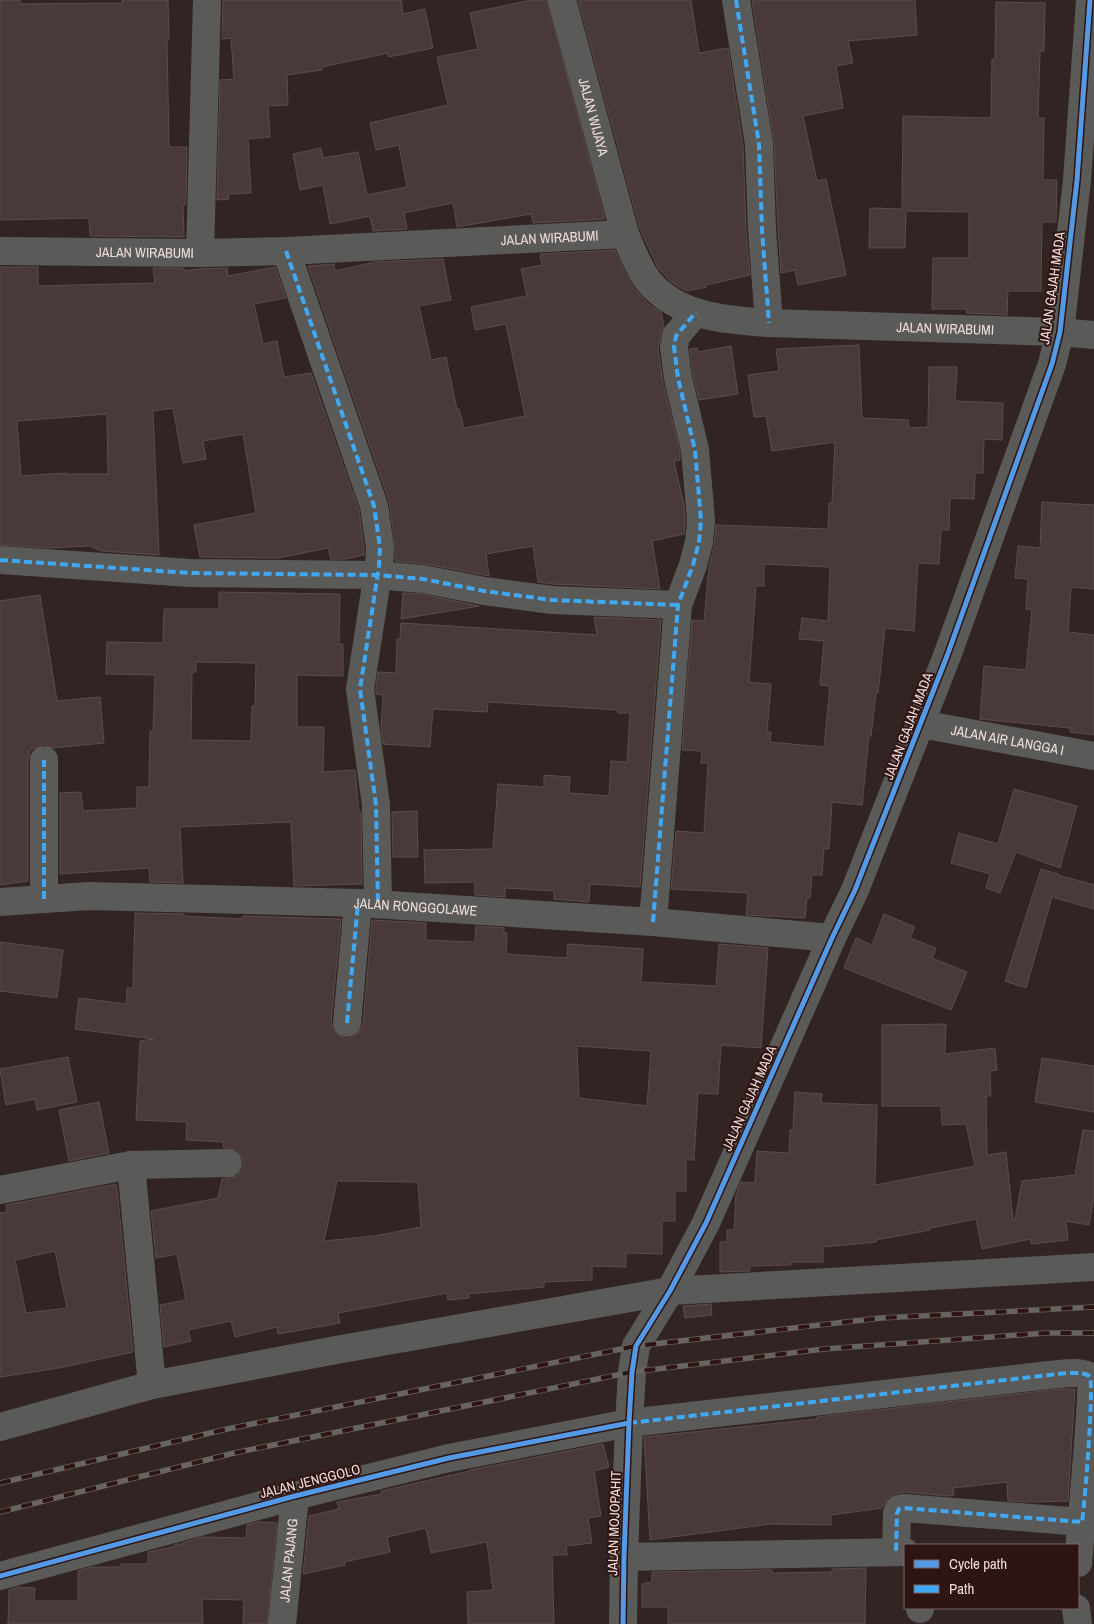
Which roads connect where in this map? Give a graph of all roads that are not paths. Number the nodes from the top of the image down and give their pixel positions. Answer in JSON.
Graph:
{"nodes":[{"id":1,"x":207,"y":0,"type":"edge"},
{"id":2,"x":562,"y":0,"type":"edge"},
{"id":3,"x":736,"y":0,"type":"edge"},
{"id":4,"x":1090,"y":0,"type":"edge"},
{"id":5,"x":625,"y":234,"type":"junction"},
{"id":6,"x":0,"y":251,"type":"edge"},
{"id":7,"x":286,"y":251,"type":"junction"},
{"id":8,"x":200,"y":253,"type":"junction"},
{"id":9,"x":696,"y":312,"type":"junction"},
{"id":10,"x":769,"y":323,"type":"junction"},
{"id":11,"x":1060,"y":332,"type":"junction"},
{"id":12,"x":1094,"y":335,"type":"edge"},
{"id":13,"x":0,"y":560,"type":"edge"},
{"id":14,"x":377,"y":576,"type":"junction"},
{"id":15,"x":678,"y":605,"type":"junction"},
{"id":16,"x":921,"y":724,"type":"junction"},
{"id":17,"x":1094,"y":756,"type":"edge"},
{"id":18,"x":44,"y":760,"type":"dead end"},
{"id":19,"x":44,"y":899,"type":"junction"},
{"id":20,"x":0,"y":902,"type":"edge"},
{"id":21,"x":368,"y":904,"type":"junction"},
{"id":22,"x":653,"y":922,"type":"junction"},
{"id":23,"x":832,"y":938,"type":"junction"},
{"id":24,"x":347,"y":1023,"type":"dead end"},
{"id":25,"x":228,"y":1163,"type":"dead end"},
{"id":26,"x":131,"y":1165,"type":"junction"},
{"id":27,"x":0,"y":1190,"type":"edge"},
{"id":28,"x":1094,"y":1267,"type":"edge"},
{"id":29,"x":670,"y":1291,"type":"junction"},
{"id":30,"x":152,"y":1385,"type":"junction"},
{"id":31,"x":629,"y":1423,"type":"junction"},
{"id":32,"x":0,"y":1427,"type":"edge"},
{"id":33,"x":295,"y":1496,"type":"junction"},
{"id":34,"x":1082,"y":1522,"type":"junction"},
{"id":35,"x":901,"y":1552,"type":"edge"},
{"id":36,"x":1079,"y":1553,"type":"edge"},
{"id":37,"x":624,"y":1557,"type":"junction"},
{"id":38,"x":0,"y":1576,"type":"edge"},
{"id":39,"x":1076,"y":1609,"type":"edge"},
{"id":40,"x":282,"y":1624,"type":"edge"},
{"id":41,"x":623,"y":1624,"type":"edge"},
{"id":42,"x":1078,"y":1624,"type":"edge"}],
"edges":[{"from":1,"to":8,"type":"street"},
{"from":2,"to":5,"type":"street","name":"JALAN WIJAYA"},
{"from":3,"to":10,"type":"street"},
{"from":4,"to":11,"type":"street","name":"JALAN GAJAH MADA"},
{"from":5,"to":7,"type":"street","name":"JALAN WIRABUMI"},
{"from":5,"to":9,"type":"street","name":"JALAN WIRABUMI"},
{"from":6,"to":8,"type":"street","name":"JALAN WIRABUMI"},
{"from":7,"to":8,"type":"street","name":"JALAN WIRABUMI"},
{"from":7,"to":14,"type":"street"},
{"from":9,"to":10,"type":"street","name":"JALAN WIRABUMI"},
{"from":9,"to":15,"type":"street"},
{"from":10,"to":11,"type":"street","name":"JALAN WIRABUMI"},
{"from":11,"to":12,"type":"street","name":"JALAN WIRABUMI"},
{"from":11,"to":16,"type":"street","name":"JALAN GAJAH MADA"},
{"from":13,"to":14,"type":"street"},
{"from":14,"to":15,"type":"street"},
{"from":14,"to":21,"type":"street"},
{"from":15,"to":22,"type":"street"},
{"from":16,"to":17,"type":"street","name":"JALAN AIR LANGGA I"},
{"from":16,"to":23,"type":"street","name":"JALAN GAJAH MADA"},
{"from":18,"to":19,"type":"street"},
{"from":19,"to":20,"type":"street","name":"JALAN RONGGOLAWE"},
{"from":19,"to":21,"type":"street","name":"JALAN RONGGOLAWE"},
{"from":21,"to":22,"type":"street","name":"JALAN RONGGOLAWE"},
{"from":21,"to":24,"type":"street"},
{"from":22,"to":23,"type":"street","name":"JALAN RONGGOLAWE"},
{"from":23,"to":29,"type":"street","name":"JALAN GAJAH MADA"},
{"from":25,"to":26,"type":"street"},
{"from":26,"to":27,"type":"street"},
{"from":26,"to":30,"type":"street"},
{"from":28,"to":29,"type":"street"},
{"from":29,"to":30,"type":"street"},
{"from":29,"to":31,"type":"street","name":"JALAN GAJAH MADA"},
{"from":30,"to":32,"type":"street"},
{"from":31,"to":33,"type":"street","name":"JALAN JENGGOLO"},
{"from":31,"to":34,"type":"street","name":"JALAN JENGGOLO"},
{"from":31,"to":37,"type":"street","name":"JALAN MOJOPAHIT"},
{"from":33,"to":38,"type":"street","name":"JALAN JENGGOLO"},
{"from":33,"to":40,"type":"street","name":"JALAN PAJANG"},
{"from":34,"to":35,"type":"street"},
{"from":34,"to":36,"type":"street","name":"JALAN JENGGOLO"},
{"from":35,"to":37,"type":"street"},
{"from":37,"to":41,"type":"street","name":"JALAN MOJOPAHIT"},
{"from":39,"to":42,"type":"street"}]}
